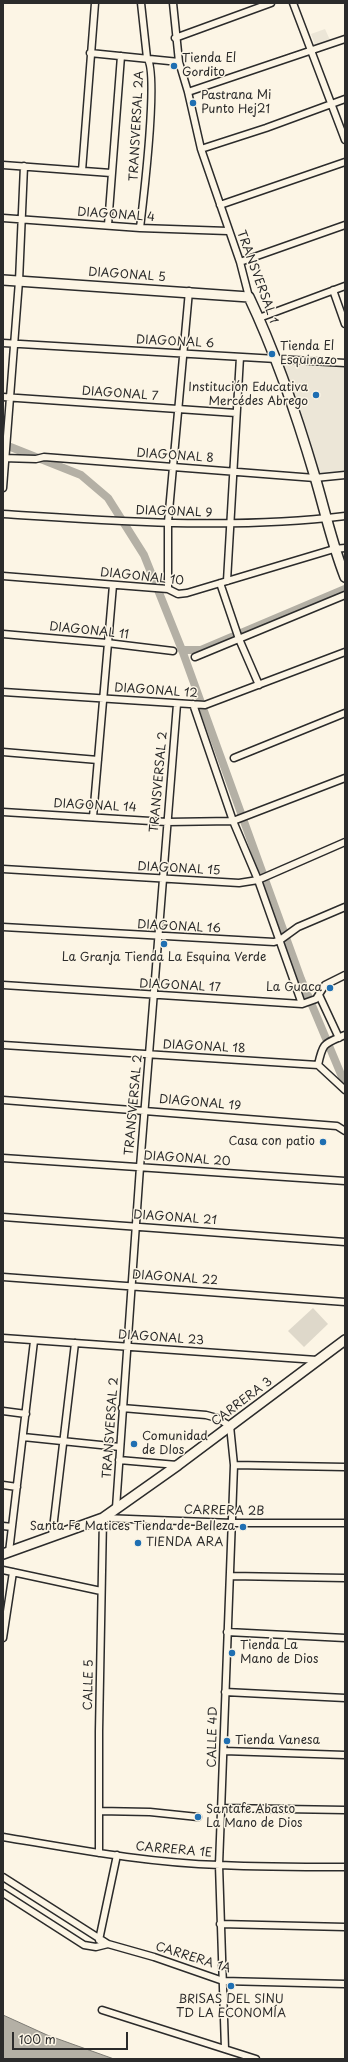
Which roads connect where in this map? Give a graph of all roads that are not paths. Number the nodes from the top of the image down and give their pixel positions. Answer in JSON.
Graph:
{"nodes":[{"id":1,"x":95,"y":3,"type":"edge"},
{"id":2,"x":141,"y":3,"type":"edge"},
{"id":3,"x":172,"y":3,"type":"edge"},
{"id":4,"x":271,"y":3,"type":"edge"},
{"id":5,"x":293,"y":3,"type":"edge"},
{"id":6,"x":175,"y":38,"type":"junction"},
{"id":7,"x":345,"y":39,"type":"edge"},
{"id":8,"x":311,"y":50,"type":"junction"},
{"id":9,"x":90,"y":53,"type":"junction"},
{"id":10,"x":121,"y":56,"type":"junction"},
{"id":11,"x":148,"y":58,"type":"junction"},
{"id":12,"x":179,"y":62,"type":"junction"},
{"id":13,"x":188,"y":92,"type":"junction"},
{"id":14,"x":345,"y":99,"type":"edge"},
{"id":15,"x":331,"y":104,"type":"junction"},
{"id":16,"x":345,"y":140,"type":"edge"},
{"id":17,"x":201,"y":149,"type":"junction"},
{"id":18,"x":345,"y":162,"type":"edge"},
{"id":19,"x":3,"y":165,"type":"edge"},
{"id":20,"x":24,"y":166,"type":"junction"},
{"id":21,"x":82,"y":171,"type":"junction"},
{"id":22,"x":111,"y":173,"type":"junction"},
{"id":23,"x":220,"y":205,"type":"junction"},
{"id":24,"x":3,"y":218,"type":"edge"},
{"id":25,"x":21,"y":220,"type":"junction"},
{"id":26,"x":108,"y":225,"type":"junction"},
{"id":27,"x":345,"y":225,"type":"edge"},
{"id":28,"x":140,"y":228,"type":"junction"},
{"id":29,"x":228,"y":231,"type":"junction"},
{"id":30,"x":240,"y":262,"type":"junction"},
{"id":31,"x":3,"y":280,"type":"edge"},
{"id":32,"x":18,"y":281,"type":"junction"},
{"id":33,"x":345,"y":286,"type":"edge"},
{"id":34,"x":333,"y":290,"type":"junction"},
{"id":35,"x":189,"y":291,"type":"junction"},
{"id":36,"x":249,"y":297,"type":"junction"},
{"id":37,"x":259,"y":318,"type":"junction"},
{"id":38,"x":345,"y":324,"type":"edge"},
{"id":39,"x":3,"y":343,"type":"edge"},
{"id":40,"x":14,"y":345,"type":"junction"},
{"id":41,"x":183,"y":354,"type":"junction"},
{"id":42,"x":240,"y":357,"type":"junction"},
{"id":43,"x":275,"y":359,"type":"junction"},
{"id":44,"x":345,"y":363,"type":"edge"},
{"id":45,"x":6,"y":398,"type":"edge"},
{"id":46,"x":179,"y":410,"type":"junction"},
{"id":47,"x":236,"y":414,"type":"junction"},
{"id":48,"x":4,"y":458,"type":"edge"},
{"id":49,"x":173,"y":467,"type":"junction"},
{"id":50,"x":233,"y":472,"type":"junction"},
{"id":51,"x":345,"y":475,"type":"edge"},
{"id":52,"x":315,"y":478,"type":"junction"},
{"id":53,"x":3,"y":488,"type":"edge"},
{"id":54,"x":3,"y":514,"type":"edge"},
{"id":55,"x":345,"y":516,"type":"edge"},
{"id":56,"x":326,"y":519,"type":"junction"},
{"id":57,"x":168,"y":522,"type":"junction"},
{"id":58,"x":230,"y":525,"type":"junction"},
{"id":59,"x":345,"y":548,"type":"edge"},
{"id":60,"x":334,"y":549,"type":"junction"},
{"id":61,"x":3,"y":576,"type":"edge"},
{"id":62,"x":345,"y":577,"type":"edge"},
{"id":63,"x":228,"y":581,"type":"junction"},
{"id":64,"x":220,"y":584,"type":"junction"},
{"id":65,"x":113,"y":585,"type":"junction"},
{"id":66,"x":168,"y":589,"type":"junction"},
{"id":67,"x":345,"y":596,"type":"edge"},
{"id":68,"x":3,"y":634,"type":"edge"},
{"id":69,"x":240,"y":639,"type":"junction"},
{"id":70,"x":107,"y":643,"type":"junction"},
{"id":71,"x":173,"y":652,"type":"dead end"},
{"id":72,"x":345,"y":652,"type":"edge"},
{"id":73,"x":195,"y":657,"type":"dead end"},
{"id":74,"x":259,"y":685,"type":"junction"},
{"id":75,"x":3,"y":692,"type":"edge"},
{"id":76,"x":102,"y":698,"type":"junction"},
{"id":77,"x":177,"y":704,"type":"junction"},
{"id":78,"x":195,"y":705,"type":"junction"},
{"id":79,"x":345,"y":713,"type":"edge"},
{"id":80,"x":3,"y":752,"type":"edge"},
{"id":81,"x":234,"y":758,"type":"dead end"},
{"id":82,"x":98,"y":760,"type":"junction"},
{"id":83,"x":345,"y":778,"type":"edge"},
{"id":84,"x":3,"y":812,"type":"edge"},
{"id":85,"x":93,"y":817,"type":"junction"},
{"id":86,"x":233,"y":821,"type":"junction"},
{"id":87,"x":166,"y":822,"type":"junction"},
{"id":88,"x":345,"y":842,"type":"edge"},
{"id":89,"x":3,"y":869,"type":"edge"},
{"id":90,"x":162,"y":879,"type":"junction"},
{"id":91,"x":260,"y":879,"type":"junction"},
{"id":92,"x":345,"y":907,"type":"edge"},
{"id":93,"x":3,"y":927,"type":"edge"},
{"id":94,"x":158,"y":937,"type":"junction"},
{"id":95,"x":282,"y":938,"type":"junction"},
{"id":96,"x":345,"y":975,"type":"edge"},
{"id":97,"x":3,"y":985,"type":"edge"},
{"id":98,"x":154,"y":995,"type":"junction"},
{"id":99,"x":317,"y":997,"type":"junction"},
{"id":100,"x":305,"y":1003,"type":"junction"},
{"id":101,"x":345,"y":1035,"type":"edge"},
{"id":102,"x":337,"y":1039,"type":"junction"},
{"id":103,"x":3,"y":1045,"type":"edge"},
{"id":104,"x":149,"y":1055,"type":"junction"},
{"id":105,"x":318,"y":1065,"type":"junction"},
{"id":106,"x":344,"y":1090,"type":"edge"},
{"id":107,"x":3,"y":1100,"type":"edge"},
{"id":108,"x":144,"y":1110,"type":"junction"},
{"id":109,"x":345,"y":1131,"type":"edge"},
{"id":110,"x":3,"y":1158,"type":"edge"},
{"id":111,"x":140,"y":1167,"type":"junction"},
{"id":112,"x":345,"y":1181,"type":"edge"},
{"id":113,"x":3,"y":1217,"type":"edge"},
{"id":114,"x":135,"y":1226,"type":"junction"},
{"id":115,"x":345,"y":1242,"type":"edge"},
{"id":116,"x":3,"y":1277,"type":"edge"},
{"id":117,"x":132,"y":1286,"type":"junction"},
{"id":118,"x":345,"y":1302,"type":"edge"},
{"id":119,"x":3,"y":1338,"type":"edge"},
{"id":120,"x":345,"y":1340,"type":"edge"},
{"id":121,"x":34,"y":1341,"type":"junction"},
{"id":122,"x":75,"y":1343,"type":"junction"},
{"id":123,"x":128,"y":1346,"type":"junction"},
{"id":124,"x":317,"y":1360,"type":"junction"},
{"id":125,"x":122,"y":1408,"type":"junction"},
{"id":126,"x":3,"y":1411,"type":"edge"},
{"id":127,"x":26,"y":1414,"type":"junction"},
{"id":128,"x":230,"y":1426,"type":"junction"},
{"id":129,"x":23,"y":1437,"type":"junction"},
{"id":130,"x":63,"y":1441,"type":"junction"},
{"id":131,"x":120,"y":1447,"type":"junction"},
{"id":132,"x":119,"y":1460,"type":"junction"},
{"id":133,"x":178,"y":1465,"type":"junction"},
{"id":134,"x":234,"y":1465,"type":"junction"},
{"id":135,"x":345,"y":1467,"type":"edge"},
{"id":136,"x":3,"y":1485,"type":"edge"},
{"id":137,"x":17,"y":1487,"type":"junction"},
{"id":138,"x":116,"y":1508,"type":"junction"},
{"id":139,"x":104,"y":1518,"type":"junction"},
{"id":140,"x":233,"y":1523,"type":"junction"},
{"id":141,"x":345,"y":1523,"type":"edge"},
{"id":142,"x":3,"y":1526,"type":"edge"},
{"id":143,"x":12,"y":1526,"type":"junction"},
{"id":144,"x":52,"y":1537,"type":"junction"},
{"id":145,"x":6,"y":1553,"type":"edge"},
{"id":146,"x":3,"y":1570,"type":"edge"},
{"id":147,"x":13,"y":1572,"type":"junction"},
{"id":148,"x":231,"y":1576,"type":"junction"},
{"id":149,"x":345,"y":1578,"type":"edge"},
{"id":150,"x":101,"y":1591,"type":"junction"},
{"id":151,"x":4,"y":1622,"type":"edge"},
{"id":152,"x":227,"y":1632,"type":"junction"},
{"id":153,"x":3,"y":1638,"type":"edge"},
{"id":154,"x":345,"y":1638,"type":"edge"},
{"id":155,"x":225,"y":1692,"type":"junction"},
{"id":156,"x":345,"y":1698,"type":"edge"},
{"id":157,"x":224,"y":1751,"type":"junction"},
{"id":158,"x":345,"y":1755,"type":"edge"},
{"id":159,"x":222,"y":1808,"type":"junction"},
{"id":160,"x":345,"y":1810,"type":"edge"},
{"id":161,"x":99,"y":1811,"type":"junction"},
{"id":162,"x":198,"y":1817,"type":"dead end"},
{"id":163,"x":3,"y":1837,"type":"edge"},
{"id":164,"x":99,"y":1853,"type":"junction"},
{"id":165,"x":117,"y":1856,"type":"junction"},
{"id":166,"x":220,"y":1866,"type":"junction"},
{"id":167,"x":345,"y":1867,"type":"edge"},
{"id":168,"x":3,"y":1877,"type":"edge"},
{"id":169,"x":3,"y":1893,"type":"edge"},
{"id":170,"x":220,"y":1924,"type":"junction"},
{"id":171,"x":345,"y":1927,"type":"edge"},
{"id":172,"x":100,"y":1937,"type":"junction"},
{"id":173,"x":108,"y":1944,"type":"junction"},
{"id":174,"x":96,"y":1947,"type":"junction"},
{"id":175,"x":223,"y":1981,"type":"junction"},
{"id":176,"x":345,"y":1984,"type":"edge"},
{"id":177,"x":102,"y":2010,"type":"dead end"},
{"id":178,"x":225,"y":2049,"type":"junction"},
{"id":179,"x":256,"y":2059,"type":"edge"}],
"edges":[{"from":1,"to":9,"type":"street"},
{"from":2,"to":11,"type":"street","name":"TRANSVERSAL 2A"},
{"from":3,"to":6,"type":"street","name":"TRANSVERSAL 1"},
{"from":4,"to":6,"type":"street"},
{"from":5,"to":8,"type":"street"},
{"from":6,"to":12,"type":"street","name":"TRANSVERSAL 1"},
{"from":7,"to":8,"type":"street"},
{"from":8,"to":13,"type":"street"},
{"from":8,"to":15,"type":"street"},
{"from":9,"to":10,"type":"street"},
{"from":9,"to":21,"type":"street"},
{"from":10,"to":11,"type":"street"},
{"from":10,"to":22,"type":"street"},
{"from":11,"to":12,"type":"street"},
{"from":11,"to":28,"type":"street","name":"TRANSVERSAL 2A"},
{"from":12,"to":13,"type":"street","name":"TRANSVERSAL 1"},
{"from":13,"to":17,"type":"street","name":"TRANSVERSAL 1"},
{"from":14,"to":15,"type":"street"},
{"from":15,"to":16,"type":"street"},
{"from":15,"to":17,"type":"street"},
{"from":17,"to":23,"type":"street","name":"TRANSVERSAL 1"},
{"from":18,"to":23,"type":"street"},
{"from":19,"to":20,"type":"street"},
{"from":20,"to":21,"type":"street"},
{"from":20,"to":25,"type":"street"},
{"from":21,"to":22,"type":"street"},
{"from":22,"to":26,"type":"street"},
{"from":23,"to":29,"type":"street","name":"TRANSVERSAL 1"},
{"from":24,"to":25,"type":"street","name":"DIAGONAL 4"},
{"from":25,"to":26,"type":"street","name":"DIAGONAL 4"},
{"from":25,"to":32,"type":"street"},
{"from":26,"to":28,"type":"street","name":"DIAGONAL 4"},
{"from":27,"to":30,"type":"street"},
{"from":28,"to":29,"type":"street","name":"DIAGONAL 4"},
{"from":29,"to":30,"type":"street","name":"TRANSVERSAL 1"},
{"from":30,"to":36,"type":"street","name":"TRANSVERSAL 1"},
{"from":31,"to":32,"type":"street","name":"DIAGONAL 5"},
{"from":32,"to":35,"type":"street","name":"DIAGONAL 5"},
{"from":32,"to":40,"type":"street"},
{"from":33,"to":34,"type":"street"},
{"from":34,"to":37,"type":"street"},
{"from":34,"to":38,"type":"street"},
{"from":35,"to":36,"type":"street","name":"DIAGONAL 5"},
{"from":35,"to":41,"type":"street"},
{"from":36,"to":37,"type":"street","name":"TRANSVERSAL 1"},
{"from":37,"to":43,"type":"street","name":"TRANSVERSAL 1"},
{"from":39,"to":40,"type":"street","name":"DIAGONAL 6"},
{"from":40,"to":41,"type":"street","name":"DIAGONAL 6"},
{"from":40,"to":45,"type":"street"},
{"from":41,"to":42,"type":"street","name":"DIAGONAL 6"},
{"from":41,"to":46,"type":"street"},
{"from":42,"to":43,"type":"street","name":"DIAGONAL 6"},
{"from":42,"to":47,"type":"street"},
{"from":43,"to":44,"type":"street","name":"DIAGONAL 6"},
{"from":43,"to":52,"type":"street","name":"TRANSVERSAL 1"},
{"from":45,"to":46,"type":"street","name":"DIAGONAL 7"},
{"from":45,"to":48,"type":"street"},
{"from":46,"to":47,"type":"street","name":"DIAGONAL 7"},
{"from":46,"to":49,"type":"street"},
{"from":47,"to":50,"type":"street"},
{"from":48,"to":49,"type":"street","name":"DIAGONAL 8"},
{"from":48,"to":53,"type":"street"},
{"from":49,"to":50,"type":"street","name":"DIAGONAL 8"},
{"from":49,"to":57,"type":"street"},
{"from":50,"to":52,"type":"street","name":"DIAGONAL 8"},
{"from":50,"to":58,"type":"street"},
{"from":51,"to":52,"type":"street","name":"DIAGONAL 8"},
{"from":52,"to":56,"type":"street","name":"TRANSVERSAL 1"},
{"from":54,"to":57,"type":"street","name":"DIAGONAL 9"},
{"from":55,"to":56,"type":"street","name":"DIAGONAL 9"},
{"from":56,"to":58,"type":"street","name":"DIAGONAL 9"},
{"from":56,"to":60,"type":"street","name":"TRANSVERSAL 1"},
{"from":57,"to":58,"type":"street","name":"DIAGONAL 9"},
{"from":57,"to":66,"type":"street"},
{"from":58,"to":63,"type":"street"},
{"from":59,"to":60,"type":"street","name":"DIAGONAL 10"},
{"from":60,"to":62,"type":"street","name":"TRANSVERSAL 1"},
{"from":60,"to":63,"type":"street","name":"DIAGONAL 10"},
{"from":61,"to":65,"type":"street","name":"DIAGONAL 10"},
{"from":63,"to":64,"type":"street","name":"DIAGONAL 10"},
{"from":64,"to":66,"type":"street","name":"DIAGONAL 10"},
{"from":64,"to":69,"type":"street"},
{"from":65,"to":66,"type":"street","name":"DIAGONAL 10"},
{"from":65,"to":70,"type":"street"},
{"from":67,"to":69,"type":"street"},
{"from":68,"to":70,"type":"street","name":"DIAGONAL 11"},
{"from":69,"to":73,"type":"street"},
{"from":69,"to":74,"type":"street"},
{"from":70,"to":71,"type":"street","name":"DIAGONAL 11"},
{"from":70,"to":76,"type":"street"},
{"from":72,"to":74,"type":"street","name":"DIAGONAL 12"},
{"from":74,"to":78,"type":"street","name":"DIAGONAL 12"},
{"from":75,"to":76,"type":"street","name":"DIAGONAL 12"},
{"from":76,"to":77,"type":"street","name":"DIAGONAL 12"},
{"from":76,"to":82,"type":"street"},
{"from":77,"to":78,"type":"street","name":"DIAGONAL 12"},
{"from":77,"to":87,"type":"street","name":"TRANSVERSAL 2"},
{"from":78,"to":86,"type":"street"},
{"from":79,"to":81,"type":"street"},
{"from":80,"to":82,"type":"street"},
{"from":82,"to":85,"type":"street"},
{"from":83,"to":86,"type":"street","name":"DIAGONAL 14"},
{"from":84,"to":85,"type":"street","name":"DIAGONAL 14"},
{"from":85,"to":87,"type":"street","name":"DIAGONAL 14"},
{"from":86,"to":87,"type":"street","name":"DIAGONAL 14"},
{"from":86,"to":91,"type":"street"},
{"from":87,"to":90,"type":"street","name":"TRANSVERSAL 2"},
{"from":88,"to":91,"type":"street","name":"DIAGONAL 15"},
{"from":89,"to":90,"type":"street","name":"DIAGONAL 15"},
{"from":90,"to":91,"type":"street","name":"DIAGONAL 15"},
{"from":90,"to":94,"type":"street","name":"TRANSVERSAL 2"},
{"from":91,"to":95,"type":"street"},
{"from":92,"to":95,"type":"street","name":"DIAGONAL 16"},
{"from":93,"to":94,"type":"street","name":"DIAGONAL 16"},
{"from":94,"to":95,"type":"street","name":"DIAGONAL 16"},
{"from":94,"to":98,"type":"street","name":"TRANSVERSAL 2"},
{"from":95,"to":100,"type":"street"},
{"from":96,"to":99,"type":"street","name":"DIAGONAL 17"},
{"from":97,"to":98,"type":"street","name":"DIAGONAL 17"},
{"from":98,"to":100,"type":"street","name":"DIAGONAL 17"},
{"from":98,"to":104,"type":"street","name":"TRANSVERSAL 2"},
{"from":99,"to":100,"type":"street","name":"DIAGONAL 17"},
{"from":99,"to":102,"type":"street"},
{"from":101,"to":102,"type":"street"},
{"from":102,"to":105,"type":"street"},
{"from":103,"to":104,"type":"street","name":"DIAGONAL 18"},
{"from":104,"to":105,"type":"street","name":"DIAGONAL 18"},
{"from":104,"to":108,"type":"street","name":"TRANSVERSAL 2"},
{"from":105,"to":106,"type":"street"},
{"from":107,"to":108,"type":"street","name":"DIAGONAL 19"},
{"from":108,"to":109,"type":"street","name":"DIAGONAL 19"},
{"from":108,"to":111,"type":"street","name":"TRANSVERSAL 2"},
{"from":110,"to":111,"type":"street","name":"DIAGONAL 20"},
{"from":111,"to":112,"type":"street","name":"DIAGONAL 20"},
{"from":111,"to":114,"type":"street","name":"TRANSVERSAL 2"},
{"from":113,"to":114,"type":"street","name":"DIAGONAL 21"},
{"from":114,"to":115,"type":"street","name":"DIAGONAL 21"},
{"from":114,"to":117,"type":"street","name":"TRANSVERSAL 2"},
{"from":116,"to":117,"type":"street","name":"DIAGONAL 22"},
{"from":117,"to":118,"type":"street","name":"DIAGONAL 22"},
{"from":117,"to":123,"type":"street","name":"TRANSVERSAL 2"},
{"from":119,"to":121,"type":"street","name":"DIAGONAL 23"},
{"from":120,"to":124,"type":"street","name":"CARRERA 3"},
{"from":121,"to":122,"type":"street","name":"DIAGONAL 23"},
{"from":121,"to":127,"type":"street"},
{"from":122,"to":123,"type":"street","name":"DIAGONAL 23"},
{"from":122,"to":130,"type":"street"},
{"from":123,"to":124,"type":"street","name":"DIAGONAL 23"},
{"from":123,"to":125,"type":"street","name":"TRANSVERSAL 2"},
{"from":124,"to":128,"type":"street","name":"CARRERA 3"},
{"from":125,"to":128,"type":"street"},
{"from":125,"to":131,"type":"street","name":"TRANSVERSAL 2"},
{"from":126,"to":127,"type":"street"},
{"from":127,"to":129,"type":"street"},
{"from":128,"to":133,"type":"street","name":"CARRERA 3"},
{"from":128,"to":134,"type":"street","name":"CALLE 4D"},
{"from":129,"to":130,"type":"street"},
{"from":129,"to":137,"type":"street"},
{"from":130,"to":131,"type":"street"},
{"from":130,"to":144,"type":"street"},
{"from":131,"to":132,"type":"street","name":"TRANSVERSAL 2"},
{"from":132,"to":133,"type":"street"},
{"from":132,"to":138,"type":"street","name":"TRANSVERSAL 2"},
{"from":133,"to":138,"type":"street","name":"CARRERA 3"},
{"from":134,"to":135,"type":"street"},
{"from":134,"to":140,"type":"street","name":"CALLE 4D"},
{"from":136,"to":137,"type":"street"},
{"from":137,"to":143,"type":"street"},
{"from":138,"to":139,"type":"street","name":"CARRERA 3"},
{"from":139,"to":140,"type":"street","name":"CARRERA 2B"},
{"from":139,"to":144,"type":"street","name":"CARRERA 3"},
{"from":139,"to":150,"type":"street","name":"CALLE 5"},
{"from":140,"to":141,"type":"street","name":"CARRERA 2B"},
{"from":140,"to":148,"type":"street","name":"CALLE 4D"},
{"from":142,"to":143,"type":"street"},
{"from":143,"to":145,"type":"street"},
{"from":144,"to":145,"type":"street","name":"CARRERA 3"},
{"from":146,"to":147,"type":"street"},
{"from":147,"to":150,"type":"street"},
{"from":147,"to":151,"type":"street"},
{"from":148,"to":149,"type":"street"},
{"from":148,"to":152,"type":"street","name":"CALLE 4D"},
{"from":150,"to":161,"type":"street","name":"CALLE 5"},
{"from":151,"to":153,"type":"street"},
{"from":152,"to":154,"type":"street"},
{"from":152,"to":155,"type":"street","name":"CALLE 4D"},
{"from":155,"to":156,"type":"street"},
{"from":155,"to":157,"type":"street","name":"CALLE 4D"},
{"from":157,"to":158,"type":"street"},
{"from":157,"to":159,"type":"street","name":"CALLE 4D"},
{"from":159,"to":160,"type":"street"},
{"from":159,"to":166,"type":"street","name":"CALLE 4D"},
{"from":161,"to":162,"type":"street"},
{"from":161,"to":164,"type":"street","name":"CALLE 5"},
{"from":163,"to":164,"type":"street","name":"CARRERA 1E"},
{"from":164,"to":165,"type":"street","name":"CARRERA 1E"},
{"from":165,"to":166,"type":"street","name":"CARRERA 1E"},
{"from":165,"to":172,"type":"street"},
{"from":166,"to":167,"type":"street","name":"CARRERA 1E"},
{"from":166,"to":170,"type":"street","name":"CALLE 4D"},
{"from":168,"to":172,"type":"street","name":"CARRERA 1A"},
{"from":169,"to":174,"type":"street"},
{"from":170,"to":171,"type":"street"},
{"from":170,"to":175,"type":"street","name":"CALLE 4D"},
{"from":172,"to":173,"type":"street","name":"CARRERA 1A"},
{"from":172,"to":174,"type":"street"},
{"from":173,"to":174,"type":"street","name":"CARRERA 1A"},
{"from":173,"to":175,"type":"street","name":"CARRERA 1A"},
{"from":175,"to":176,"type":"street","name":"CARRERA 1A"},
{"from":175,"to":178,"type":"street","name":"CALLE 4D"},
{"from":177,"to":178,"type":"street"},
{"from":178,"to":179,"type":"street"}]}
